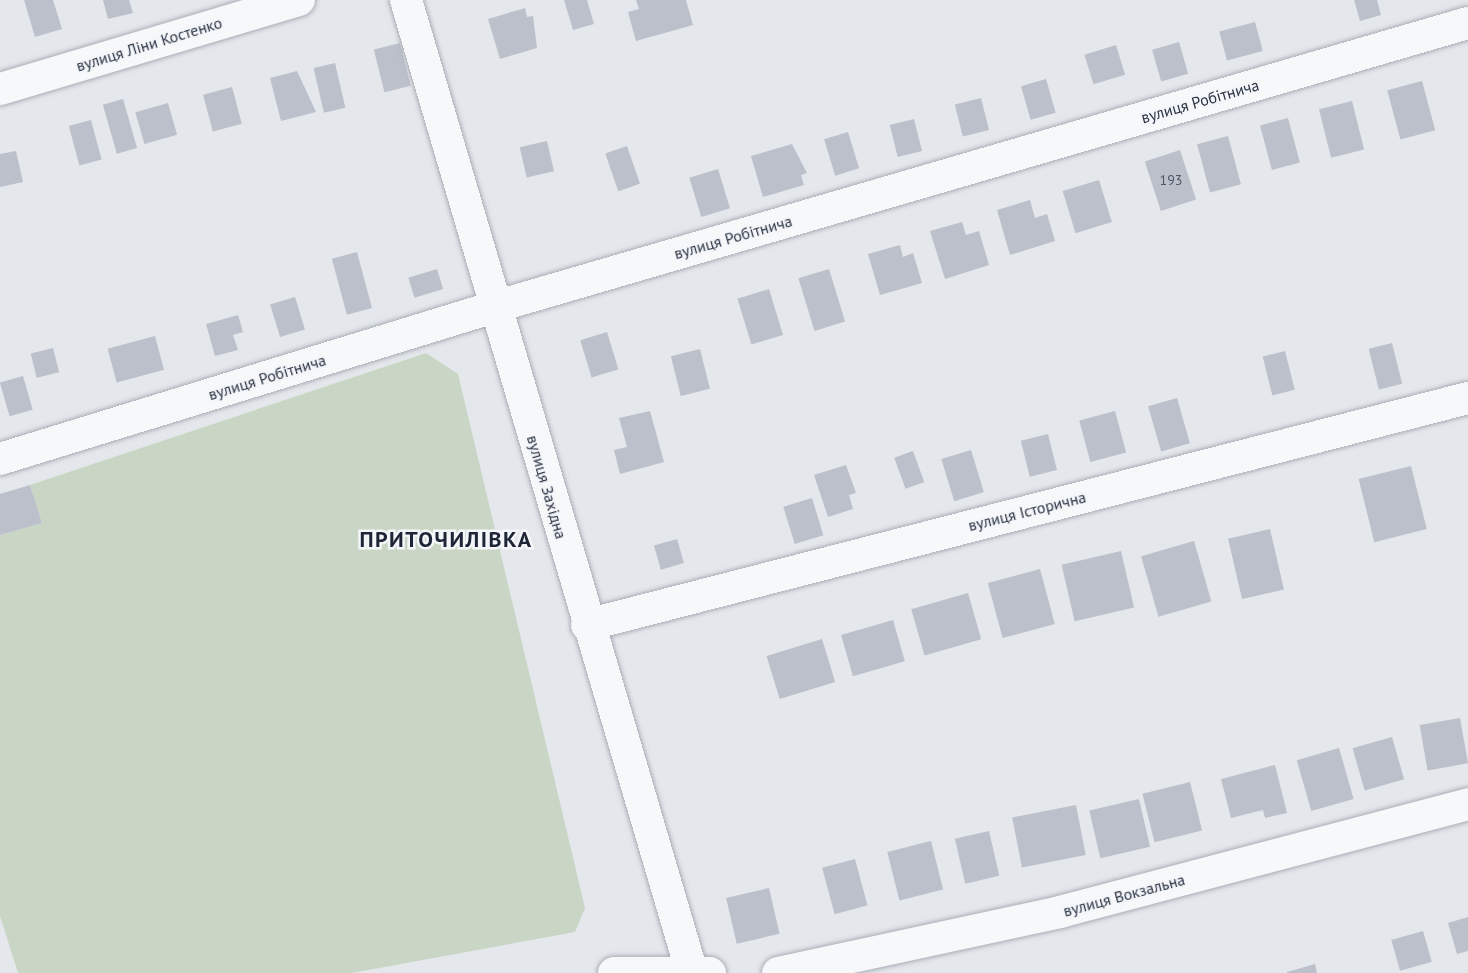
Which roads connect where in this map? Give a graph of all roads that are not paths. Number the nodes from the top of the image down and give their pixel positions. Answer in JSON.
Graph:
{"nodes":[{"id":1,"x":299,"y":0,"type":"edge"},
{"id":2,"x":406,"y":0,"type":"edge"},
{"id":3,"x":1468,"y":23,"type":"edge"},
{"id":4,"x":0,"y":89,"type":"edge"},
{"id":5,"x":494,"y":307,"type":"junction"},
{"id":6,"x":1468,"y":398,"type":"edge"},
{"id":7,"x":0,"y":459,"type":"edge"},
{"id":8,"x":587,"y":625,"type":"junction"},
{"id":9,"x":1468,"y":804,"type":"edge"},
{"id":10,"x":698,"y":972,"type":"edge"},
{"id":11,"x":614,"y":973,"type":"edge"},
{"id":12,"x":778,"y":973,"type":"edge"}],
"edges":[{"from":1,"to":4,"type":"street","name":"вулиця Ліни Костенко"},
{"from":2,"to":5,"type":"street","name":"вулиця Західна"},
{"from":3,"to":5,"type":"street","name":"вулиця Робітнича"},
{"from":5,"to":7,"type":"street","name":"вулиця Робітнича"},
{"from":5,"to":8,"type":"street","name":"вулиця Західна"},
{"from":6,"to":8,"type":"street","name":"вулиця Історична"},
{"from":8,"to":10,"type":"street","name":"вулиця Західна"},
{"from":9,"to":12,"type":"street","name":"вулиця Вокзальна"},
{"from":10,"to":11,"type":"street"}]}
